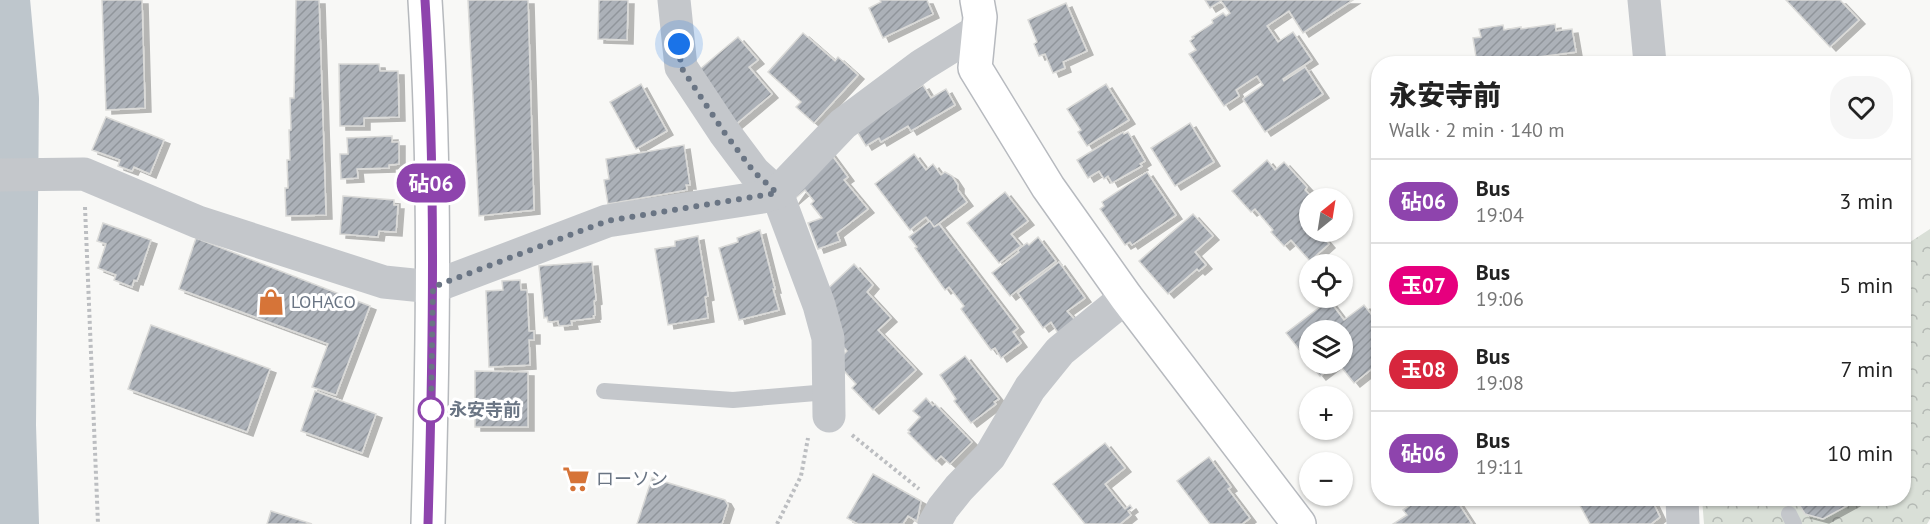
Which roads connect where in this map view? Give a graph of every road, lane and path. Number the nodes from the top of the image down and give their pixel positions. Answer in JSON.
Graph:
{"nodes":[{"id":1,"x":425,"y":0,"type":"edge"},
{"id":2,"x":674,"y":0,"type":"edge"},
{"id":3,"x":1644,"y":0,"type":"edge"},
{"id":4,"x":977,"y":16,"type":"edge"},
{"id":5,"x":1649,"y":56,"type":"edge"},
{"id":6,"x":84,"y":174,"type":"junction"},
{"id":7,"x":0,"y":176,"type":"edge"},
{"id":8,"x":777,"y":193,"type":"junction"},
{"id":9,"x":433,"y":287,"type":"junction"},
{"id":10,"x":1126,"y":297,"type":"junction"},
{"id":11,"x":604,"y":391,"type":"dead end"},
{"id":12,"x":822,"y":400,"type":"junction"},
{"id":13,"x":1682,"y":506,"type":"edge"},
{"id":14,"x":938,"y":516,"type":"edge"},
{"id":15,"x":98,"y":524,"type":"edge"},
{"id":16,"x":428,"y":524,"type":"edge"},
{"id":17,"x":777,"y":524,"type":"edge"},
{"id":18,"x":1299,"y":524,"type":"edge"},
{"id":19,"x":1683,"y":524,"type":"edge"}],
"edges":[{"from":1,"to":9,"type":"street"},
{"from":2,"to":8,"type":"street"},
{"from":3,"to":5,"type":"street"},
{"from":4,"to":8,"type":"street"},
{"from":4,"to":10,"type":"street"},
{"from":6,"to":7,"type":"street"},
{"from":6,"to":9,"type":"street"},
{"from":6,"to":15,"type":"path"},
{"from":8,"to":9,"type":"street"},
{"from":8,"to":12,"type":"street"},
{"from":9,"to":16,"type":"street"},
{"from":10,"to":14,"type":"street"},
{"from":10,"to":18,"type":"street"},
{"from":11,"to":12,"type":"lane"},
{"from":12,"to":14,"type":"path"},
{"from":12,"to":17,"type":"path"},
{"from":13,"to":19,"type":"street"}]}
